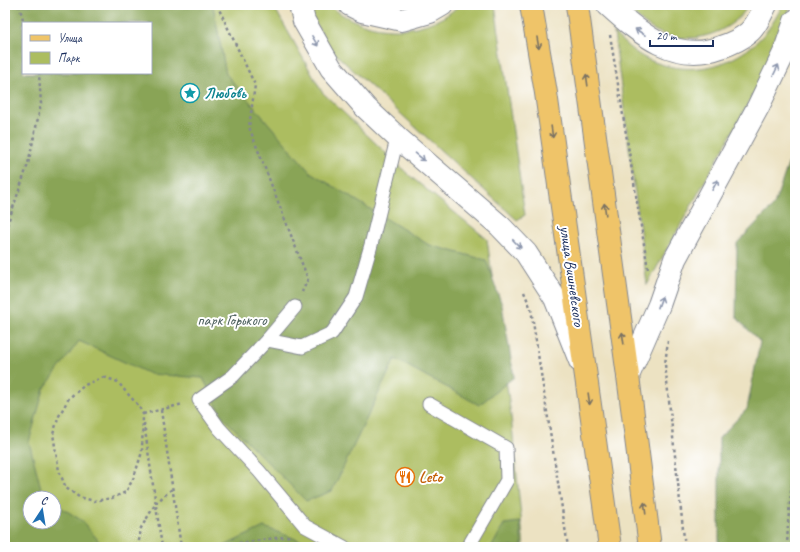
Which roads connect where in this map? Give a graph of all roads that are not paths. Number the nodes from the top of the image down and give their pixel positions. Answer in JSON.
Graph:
{"nodes":[{"id":1,"x":300,"y":5,"type":"edge"},
{"id":2,"x":350,"y":5,"type":"edge"},
{"id":3,"x":442,"y":5,"type":"edge"},
{"id":4,"x":531,"y":5,"type":"edge"},
{"id":5,"x":577,"y":5,"type":"edge"},
{"id":6,"x":608,"y":5,"type":"edge"},
{"id":7,"x":766,"y":5,"type":"edge"},
{"id":8,"x":795,"y":21,"type":"edge"},
{"id":9,"x":399,"y":139,"type":"junction"},
{"id":10,"x":295,"y":307,"type":"road end"},
{"id":11,"x":267,"y":340,"type":"junction"},
{"id":12,"x":586,"y":376,"type":"junction"},
{"id":13,"x":628,"y":376,"type":"junction"},
{"id":14,"x":429,"y":404,"type":"dead end"},
{"id":15,"x":344,"y":547,"type":"edge"},
{"id":16,"x":468,"y":547,"type":"edge"},
{"id":17,"x":610,"y":547,"type":"edge"},
{"id":18,"x":650,"y":547,"type":"edge"}],
"edges":[{"from":1,"to":9,"type":"street","one_way":true},
{"from":2,"to":3,"type":"street"},
{"from":4,"to":12,"type":"main road","name":"улица Вишневского","one_way":true},
{"from":13,"to":5,"type":"main road","one_way":true},
{"from":7,"to":6,"type":"street","one_way":true},
{"from":13,"to":8,"type":"street","one_way":true},
{"from":9,"to":11,"type":"lane"},
{"from":9,"to":12,"type":"street","one_way":true},
{"from":10,"to":11,"type":"lane"},
{"from":11,"to":15,"type":"lane"},
{"from":12,"to":17,"type":"main road","name":"улица Вишневского","one_way":true},
{"from":18,"to":13,"type":"main road","one_way":true},
{"from":14,"to":16,"type":"lane"}]}
